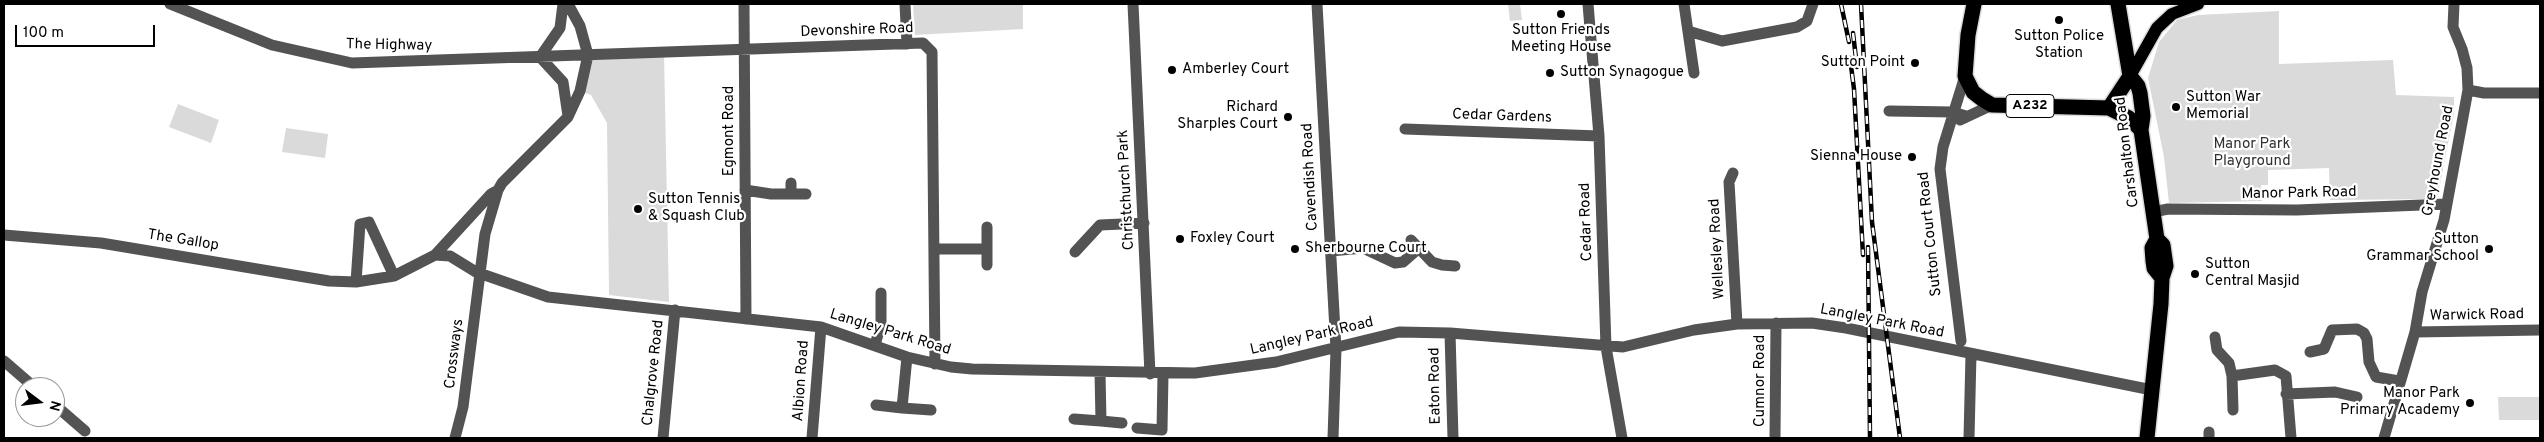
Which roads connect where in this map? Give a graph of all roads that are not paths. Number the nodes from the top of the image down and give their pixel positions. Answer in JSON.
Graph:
{"nodes":[{"id":1,"x":170,"y":4,"type":"edge"},
{"id":2,"x":563,"y":4,"type":"edge"},
{"id":3,"x":568,"y":4,"type":"edge"},
{"id":4,"x":744,"y":4,"type":"edge"},
{"id":5,"x":905,"y":4,"type":"edge"},
{"id":6,"x":1133,"y":4,"type":"edge"},
{"id":7,"x":1317,"y":4,"type":"edge"},
{"id":8,"x":1588,"y":4,"type":"edge"},
{"id":9,"x":1684,"y":4,"type":"edge"},
{"id":10,"x":1813,"y":4,"type":"edge"},
{"id":11,"x":1974,"y":4,"type":"edge"},
{"id":12,"x":2118,"y":4,"type":"edge"},
{"id":13,"x":2198,"y":4,"type":"edge"},
{"id":14,"x":2454,"y":4,"type":"edge"},
{"id":15,"x":1688,"y":32,"type":"junction"},
{"id":16,"x":907,"y":44,"type":"junction"},
{"id":17,"x":744,"y":50,"type":"junction"},
{"id":18,"x":588,"y":55,"type":"junction"},
{"id":19,"x":540,"y":57,"type":"junction"},
{"id":20,"x":1694,"y":73,"type":"dead end"},
{"id":21,"x":1965,"y":76,"type":"junction"},
{"id":22,"x":2130,"y":76,"type":"junction"},
{"id":23,"x":2468,"y":90,"type":"junction"},
{"id":24,"x":2540,"y":93,"type":"edge"},
{"id":25,"x":1992,"y":105,"type":"junction"},
{"id":26,"x":2109,"y":108,"type":"junction"},
{"id":27,"x":1889,"y":111,"type":"dead end"},
{"id":28,"x":1953,"y":112,"type":"junction"},
{"id":29,"x":1966,"y":116,"type":"junction"},
{"id":30,"x":568,"y":117,"type":"junction"},
{"id":31,"x":1951,"y":126,"type":"junction"},
{"id":32,"x":1404,"y":129,"type":"dead end"},
{"id":33,"x":2141,"y":130,"type":"junction"},
{"id":34,"x":1599,"y":136,"type":"junction"},
{"id":35,"x":1733,"y":173,"type":"dead end"},
{"id":36,"x":498,"y":190,"type":"junction"},
{"id":37,"x":745,"y":190,"type":"junction"},
{"id":38,"x":806,"y":194,"type":"dead end"},
{"id":39,"x":2447,"y":204,"type":"junction"},
{"id":40,"x":2153,"y":212,"type":"junction"},
{"id":41,"x":1144,"y":223,"type":"junction"},
{"id":42,"x":987,"y":227,"type":"dead end"},
{"id":43,"x":4,"y":235,"type":"edge"},
{"id":44,"x":934,"y":249,"type":"junction"},
{"id":45,"x":987,"y":249,"type":"junction"},
{"id":46,"x":1331,"y":250,"type":"junction"},
{"id":47,"x":1075,"y":252,"type":"dead end"},
{"id":48,"x":435,"y":255,"type":"junction"},
{"id":49,"x":987,"y":265,"type":"dead end"},
{"id":50,"x":1455,"y":266,"type":"dead end"},
{"id":51,"x":481,"y":273,"type":"junction"},
{"id":52,"x":394,"y":276,"type":"junction"},
{"id":53,"x":356,"y":282,"type":"junction"},
{"id":54,"x":882,"y":293,"type":"dead end"},
{"id":55,"x":675,"y":310,"type":"junction"},
{"id":56,"x":746,"y":318,"type":"junction"},
{"id":57,"x":1776,"y":323,"type":"junction"},
{"id":58,"x":1736,"y":324,"type":"junction"},
{"id":59,"x":821,"y":327,"type":"junction"},
{"id":60,"x":2540,"y":330,"type":"edge"},
{"id":61,"x":2415,"y":332,"type":"junction"},
{"id":62,"x":1450,"y":333,"type":"junction"},
{"id":63,"x":2215,"y":337,"type":"dead end"},
{"id":64,"x":1960,"y":341,"type":"dead end"},
{"id":65,"x":875,"y":345,"type":"junction"},
{"id":66,"x":1606,"y":347,"type":"junction"},
{"id":67,"x":1336,"y":349,"type":"junction"},
{"id":68,"x":2310,"y":352,"type":"dead end"},
{"id":69,"x":1971,"y":354,"type":"junction"},
{"id":70,"x":907,"y":356,"type":"junction"},
{"id":71,"x":4,"y":361,"type":"edge"},
{"id":72,"x":935,"y":364,"type":"junction"},
{"id":73,"x":1100,"y":373,"type":"junction"},
{"id":74,"x":1150,"y":374,"type":"junction"},
{"id":75,"x":1163,"y":374,"type":"junction"},
{"id":76,"x":2232,"y":376,"type":"junction"},
{"id":77,"x":22,"y":377,"type":"edge"},
{"id":78,"x":2399,"y":381,"type":"junction"},
{"id":79,"x":2152,"y":390,"type":"junction"},
{"id":80,"x":2286,"y":394,"type":"junction"},
{"id":81,"x":2357,"y":398,"type":"dead end"},
{"id":82,"x":876,"y":406,"type":"dead end"},
{"id":83,"x":902,"y":408,"type":"junction"},
{"id":84,"x":931,"y":410,"type":"dead end"},
{"id":85,"x":2233,"y":410,"type":"dead end"},
{"id":86,"x":65,"y":414,"type":"edge"},
{"id":87,"x":1074,"y":419,"type":"dead end"},
{"id":88,"x":1101,"y":421,"type":"junction"},
{"id":89,"x":1122,"y":424,"type":"dead end"},
{"id":90,"x":1137,"y":428,"type":"dead end"},
{"id":91,"x":85,"y":431,"type":"dead end"},
{"id":92,"x":455,"y":438,"type":"edge"},
{"id":93,"x":663,"y":438,"type":"edge"},
{"id":94,"x":812,"y":438,"type":"edge"},
{"id":95,"x":1332,"y":438,"type":"edge"},
{"id":96,"x":1453,"y":438,"type":"edge"},
{"id":97,"x":1622,"y":438,"type":"edge"},
{"id":98,"x":1775,"y":438,"type":"edge"},
{"id":99,"x":1969,"y":438,"type":"edge"},
{"id":100,"x":2147,"y":438,"type":"edge"},
{"id":101,"x":2291,"y":438,"type":"edge"},
{"id":102,"x":2384,"y":438,"type":"edge"}],
"edges":[{"from":1,"to":19,"type":"street","name":"The Highway"},
{"from":2,"to":19,"type":"street"},
{"from":3,"to":18,"type":"street"},
{"from":4,"to":17,"type":"street","name":"Egmont Road"},
{"from":5,"to":16,"type":"street"},
{"from":6,"to":41,"type":"street","name":"Christchurch Park"},
{"from":7,"to":46,"type":"street","name":"Cavendish Road"},
{"from":8,"to":34,"type":"street","name":"Cedar Road"},
{"from":9,"to":15,"type":"street"},
{"from":10,"to":15,"type":"street"},
{"from":11,"to":21,"type":"highway","name":"Sutton Court Road"},
{"from":12,"to":22,"type":"highway","name":"Carshalton Road"},
{"from":13,"to":22,"type":"main road"},
{"from":14,"to":23,"type":"street","name":"Greyhound Road"},
{"from":15,"to":20,"type":"street"},
{"from":16,"to":17,"type":"street","name":"Devonshire Road"},
{"from":16,"to":44,"type":"street","name":"Devonshire Road"},
{"from":17,"to":18,"type":"street","name":"Devonshire Road"},
{"from":17,"to":37,"type":"street","name":"Egmont Road"},
{"from":18,"to":19,"type":"street","name":"The Highway"},
{"from":18,"to":30,"type":"street","name":"The Gallop"},
{"from":19,"to":30,"type":"street"},
{"from":21,"to":25,"type":"highway","number":"A232"},
{"from":21,"to":28,"type":"street","name":"Sutton Court Road"},
{"from":22,"to":26,"type":"highway"},
{"from":22,"to":33,"type":"highway","name":"Carshalton Road"},
{"from":23,"to":24,"type":"street"},
{"from":23,"to":39,"type":"street","name":"Greyhound Road"},
{"from":25,"to":26,"type":"highway","number":"A232"},
{"from":25,"to":29,"type":"street"},
{"from":26,"to":33,"type":"highway","number":"A232"},
{"from":27,"to":28,"type":"street"},
{"from":28,"to":29,"type":"street"},
{"from":28,"to":31,"type":"street","name":"Sutton Court Road"},
{"from":29,"to":31,"type":"street"},
{"from":30,"to":36,"type":"street","name":"The Gallop"},
{"from":31,"to":64,"type":"street","name":"Sutton Court Road"},
{"from":32,"to":34,"type":"street","name":"Cedar Gardens"},
{"from":33,"to":40,"type":"highway","name":"Carshalton Road"},
{"from":34,"to":66,"type":"street","name":"Cedar Road"},
{"from":35,"to":58,"type":"street","name":"Wellesley Road"},
{"from":36,"to":48,"type":"street","name":"The Gallop"},
{"from":36,"to":51,"type":"street","name":"Crossways"},
{"from":37,"to":38,"type":"street"},
{"from":37,"to":56,"type":"street","name":"Egmont Road"},
{"from":39,"to":40,"type":"street","name":"Manor Park Road"},
{"from":39,"to":61,"type":"street","name":"Greyhound Road"},
{"from":40,"to":79,"type":"highway","name":"Carshalton Road"},
{"from":41,"to":47,"type":"street"},
{"from":41,"to":74,"type":"street","name":"Christchurch Park"},
{"from":42,"to":45,"type":"street"},
{"from":43,"to":53,"type":"street","name":"The Gallop"},
{"from":44,"to":45,"type":"street"},
{"from":44,"to":72,"type":"street","name":"Devonshire Road"},
{"from":45,"to":49,"type":"street"},
{"from":46,"to":50,"type":"street"},
{"from":46,"to":67,"type":"street","name":"Cavendish Road"},
{"from":48,"to":51,"type":"street"},
{"from":48,"to":52,"type":"street","name":"The Gallop"},
{"from":51,"to":55,"type":"street","name":"Langley Park Road"},
{"from":51,"to":92,"type":"street","name":"Crossways"},
{"from":52,"to":53,"type":"street","name":"The Gallop"},
{"from":52,"to":53,"type":"street"},
{"from":54,"to":65,"type":"street"},
{"from":55,"to":56,"type":"street","name":"Langley Park Road"},
{"from":55,"to":93,"type":"street","name":"Chalgrove Road"},
{"from":56,"to":59,"type":"street","name":"Langley Park Road"},
{"from":57,"to":58,"type":"street","name":"Langley Park Road"},
{"from":57,"to":69,"type":"street","name":"Langley Park Road"},
{"from":57,"to":98,"type":"street","name":"Cumnor Road"},
{"from":58,"to":66,"type":"street","name":"Langley Park Road"},
{"from":59,"to":65,"type":"street","name":"Langley Park Road"},
{"from":59,"to":94,"type":"street","name":"Albion Road"},
{"from":60,"to":61,"type":"street","name":"Warwick Road"},
{"from":61,"to":78,"type":"street","name":"Greyhound Road"},
{"from":62,"to":66,"type":"street","name":"Langley Park Road"},
{"from":62,"to":67,"type":"street","name":"Langley Park Road"},
{"from":62,"to":96,"type":"street","name":"Eaton Road"},
{"from":63,"to":76,"type":"street"},
{"from":65,"to":70,"type":"street","name":"Langley Park Road"},
{"from":66,"to":97,"type":"street","name":"Cedar Road"},
{"from":67,"to":75,"type":"street","name":"Langley Park Road"},
{"from":67,"to":95,"type":"street"},
{"from":68,"to":78,"type":"street"},
{"from":69,"to":79,"type":"street","name":"Langley Park Road"},
{"from":69,"to":99,"type":"street"},
{"from":70,"to":72,"type":"street","name":"Langley Park Road"},
{"from":70,"to":83,"type":"street"},
{"from":71,"to":77,"type":"street"},
{"from":72,"to":73,"type":"street","name":"Langley Park Road"},
{"from":73,"to":74,"type":"street","name":"Langley Park Road"},
{"from":73,"to":88,"type":"street"},
{"from":74,"to":75,"type":"street","name":"Langley Park Road"},
{"from":75,"to":90,"type":"street"},
{"from":76,"to":80,"type":"street"},
{"from":76,"to":85,"type":"street"},
{"from":78,"to":102,"type":"street","name":"Greyhound Road"},
{"from":79,"to":100,"type":"highway","name":"Carshalton Road"},
{"from":80,"to":81,"type":"street"},
{"from":80,"to":101,"type":"street"},
{"from":82,"to":83,"type":"street"},
{"from":83,"to":84,"type":"street"},
{"from":86,"to":91,"type":"street"},
{"from":87,"to":88,"type":"street"},
{"from":88,"to":89,"type":"street"}]}
